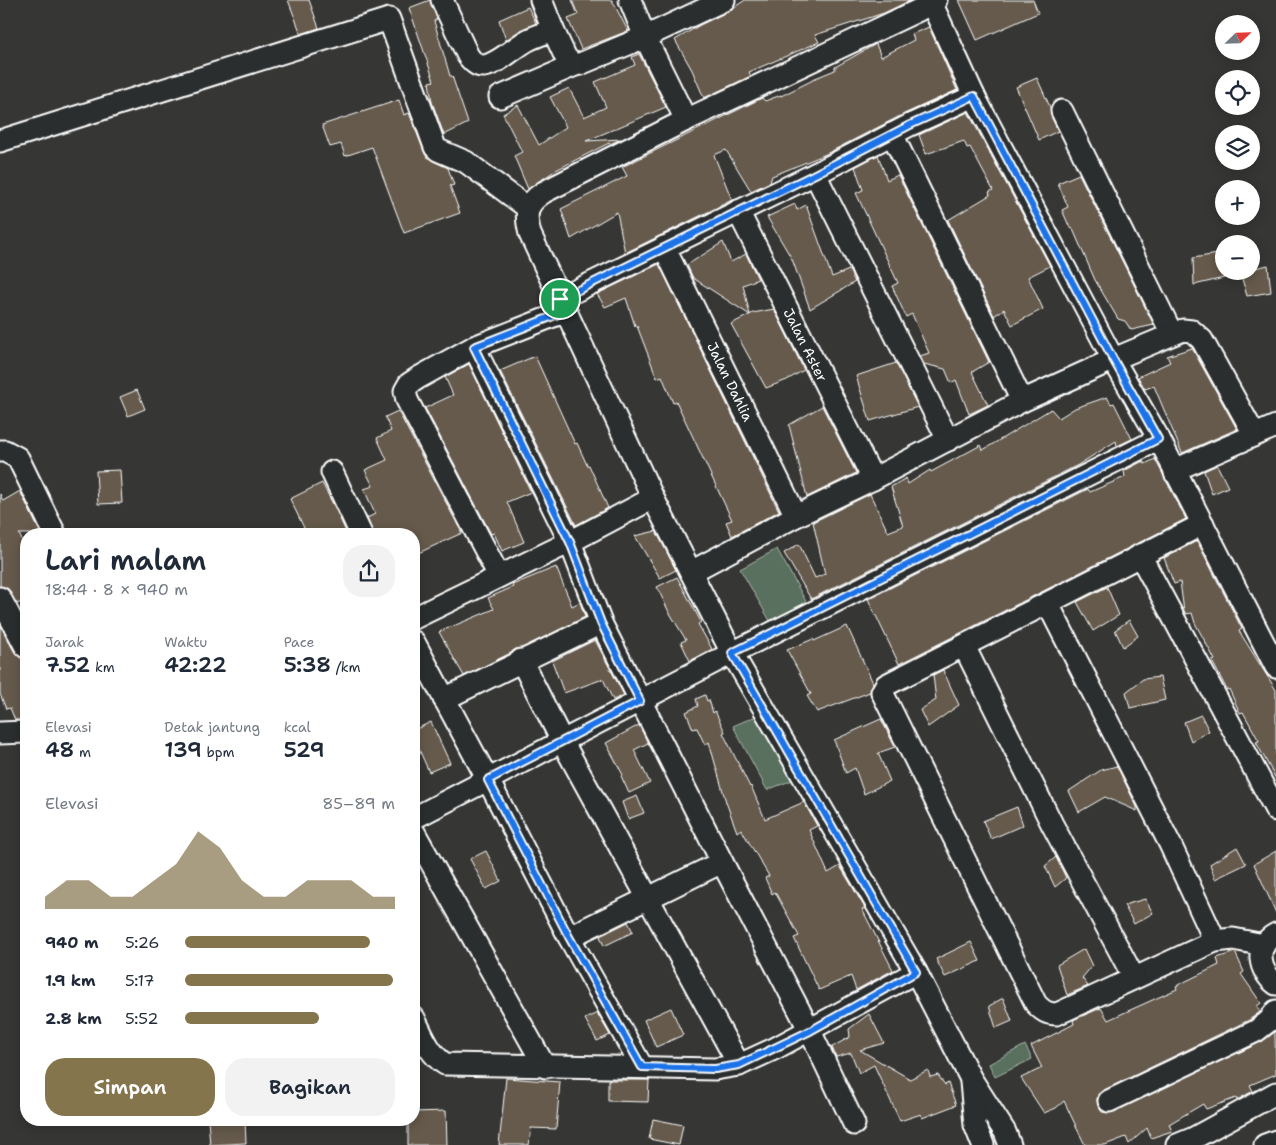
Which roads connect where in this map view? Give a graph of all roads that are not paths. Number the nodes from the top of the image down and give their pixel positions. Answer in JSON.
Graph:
{"nodes":[{"id":1,"x":442,"y":0,"type":"edge"},
{"id":2,"x":541,"y":0,"type":"edge"},
{"id":3,"x":630,"y":0,"type":"edge"},
{"id":4,"x":722,"y":1,"type":"edge"},
{"id":5,"x":932,"y":1,"type":"edge"},
{"id":6,"x":553,"y":30,"type":"junction"},
{"id":7,"x":645,"y":37,"type":"junction"},
{"id":8,"x":575,"y":65,"type":"junction"},
{"id":9,"x":974,"y":96,"type":"junction"},
{"id":10,"x":500,"y":97,"type":"dead end"},
{"id":11,"x":1062,"y":111,"type":"dead end"},
{"id":12,"x":686,"y":120,"type":"junction"},
{"id":13,"x":892,"y":134,"type":"junction"},
{"id":14,"x":0,"y":141,"type":"edge"},
{"id":15,"x":815,"y":174,"type":"junction"},
{"id":16,"x":528,"y":208,"type":"junction"},
{"id":17,"x":738,"y":211,"type":"junction"},
{"id":18,"x":664,"y":247,"type":"junction"},
{"id":19,"x":563,"y":305,"type":"junction"},
{"id":20,"x":1172,"y":334,"type":"junction"},
{"id":21,"x":474,"y":347,"type":"junction"},
{"id":22,"x":1113,"y":359,"type":"junction"},
{"id":23,"x":1022,"y":401,"type":"junction"},
{"id":24,"x":1276,"y":426,"type":"edge"},
{"id":25,"x":1254,"y":434,"type":"junction"},
{"id":26,"x":1158,"y":439,"type":"junction"},
{"id":27,"x":948,"y":440,"type":"junction"},
{"id":28,"x":0,"y":451,"type":"edge"},
{"id":29,"x":332,"y":472,"type":"dead end"},
{"id":30,"x":1175,"y":473,"type":"junction"},
{"id":31,"x":873,"y":480,"type":"junction"},
{"id":32,"x":653,"y":498,"type":"junction"},
{"id":33,"x":796,"y":516,"type":"junction"},
{"id":34,"x":1203,"y":524,"type":"junction"},
{"id":35,"x":52,"y":528,"type":"edge"},
{"id":36,"x":358,"y":528,"type":"edge"},
{"id":37,"x":570,"y":542,"type":"junction"},
{"id":38,"x":1140,"y":555,"type":"junction"},
{"id":39,"x":692,"y":572,"type":"junction"},
{"id":40,"x":499,"y":576,"type":"junction"},
{"id":41,"x":0,"y":598,"type":"edge"},
{"id":42,"x":1048,"y":604,"type":"junction"},
{"id":43,"x":420,"y":615,"type":"edge"},
{"id":44,"x":601,"y":623,"type":"junction"},
{"id":45,"x":20,"y":636,"type":"edge"},
{"id":46,"x":964,"y":646,"type":"junction"},
{"id":47,"x":420,"y":653,"type":"edge"},
{"id":48,"x":732,"y":653,"type":"junction"},
{"id":49,"x":521,"y":660,"type":"junction"},
{"id":50,"x":1276,"y":666,"type":"edge"},
{"id":51,"x":444,"y":699,"type":"junction"},
{"id":52,"x":640,"y":701,"type":"junction"},
{"id":53,"x":20,"y":732,"type":"edge"},
{"id":54,"x":0,"y":733,"type":"edge"},
{"id":55,"x":562,"y":741,"type":"junction"},
{"id":56,"x":488,"y":780,"type":"junction"},
{"id":57,"x":1276,"y":810,"type":"edge"},
{"id":58,"x":420,"y":815,"type":"edge"},
{"id":59,"x":420,"y":843,"type":"edge"},
{"id":60,"x":722,"y":862,"type":"junction"},
{"id":61,"x":648,"y":898,"type":"junction"},
{"id":62,"x":569,"y":937,"type":"junction"},
{"id":63,"x":1270,"y":939,"type":"edge"},
{"id":64,"x":1215,"y":941,"type":"junction"},
{"id":65,"x":916,"y":972,"type":"junction"},
{"id":66,"x":1134,"y":978,"type":"junction"},
{"id":67,"x":1276,"y":984,"type":"edge"},
{"id":68,"x":1276,"y":1011,"type":"edge"},
{"id":69,"x":420,"y":1030,"type":"edge"},
{"id":70,"x":810,"y":1031,"type":"junction"},
{"id":71,"x":739,"y":1065,"type":"junction"},
{"id":72,"x":545,"y":1067,"type":"junction"},
{"id":73,"x":642,"y":1067,"type":"junction"},
{"id":74,"x":971,"y":1079,"type":"junction"},
{"id":75,"x":1276,"y":1094,"type":"edge"},
{"id":76,"x":1109,"y":1101,"type":"dead end"},
{"id":77,"x":854,"y":1124,"type":"dead end"},
{"id":78,"x":1276,"y":1141,"type":"edge"},
{"id":79,"x":983,"y":1145,"type":"edge"},
{"id":80,"x":1010,"y":1145,"type":"edge"},
{"id":81,"x":1177,"y":1145,"type":"edge"},
{"id":82,"x":1266,"y":1145,"type":"edge"}],
"edges":[{"from":1,"to":6,"type":"street"},
{"from":2,"to":6,"type":"street"},
{"from":3,"to":7,"type":"street"},
{"from":4,"to":7,"type":"street"},
{"from":5,"to":9,"type":"street"},
{"from":5,"to":12,"type":"street"},
{"from":6,"to":8,"type":"street"},
{"from":7,"to":8,"type":"street"},
{"from":7,"to":12,"type":"street"},
{"from":8,"to":10,"type":"street"},
{"from":9,"to":13,"type":"street"},
{"from":9,"to":22,"type":"street"},
{"from":11,"to":20,"type":"street"},
{"from":12,"to":16,"type":"street"},
{"from":13,"to":15,"type":"street"},
{"from":13,"to":23,"type":"street"},
{"from":14,"to":16,"type":"street"},
{"from":15,"to":17,"type":"street"},
{"from":15,"to":27,"type":"street"},
{"from":16,"to":19,"type":"street"},
{"from":17,"to":18,"type":"street"},
{"from":17,"to":31,"type":"street","name":"Jalan Aster"},
{"from":18,"to":19,"type":"street"},
{"from":18,"to":33,"type":"street","name":"Jalan Dahlia"},
{"from":19,"to":21,"type":"street"},
{"from":19,"to":32,"type":"street"},
{"from":20,"to":22,"type":"street"},
{"from":20,"to":25,"type":"street"},
{"from":21,"to":37,"type":"street"},
{"from":21,"to":40,"type":"street"},
{"from":22,"to":23,"type":"street"},
{"from":22,"to":26,"type":"street"},
{"from":23,"to":27,"type":"street"},
{"from":24,"to":25,"type":"street"},
{"from":25,"to":30,"type":"street"},
{"from":26,"to":30,"type":"street"},
{"from":26,"to":48,"type":"street"},
{"from":27,"to":31,"type":"street"},
{"from":28,"to":35,"type":"street"},
{"from":29,"to":36,"type":"street"},
{"from":30,"to":34,"type":"street"},
{"from":31,"to":33,"type":"street"},
{"from":32,"to":37,"type":"street"},
{"from":32,"to":39,"type":"street"},
{"from":33,"to":39,"type":"street"},
{"from":34,"to":38,"type":"street"},
{"from":34,"to":50,"type":"street"},
{"from":37,"to":40,"type":"street"},
{"from":37,"to":44,"type":"street"},
{"from":38,"to":42,"type":"street"},
{"from":38,"to":57,"type":"street"},
{"from":39,"to":48,"type":"street"},
{"from":40,"to":43,"type":"street"},
{"from":41,"to":45,"type":"street"},
{"from":42,"to":46,"type":"street"},
{"from":42,"to":64,"type":"street"},
{"from":44,"to":49,"type":"street"},
{"from":44,"to":52,"type":"street"},
{"from":46,"to":66,"type":"street"},
{"from":46,"to":66,"type":"street"},
{"from":47,"to":51,"type":"street"},
{"from":48,"to":52,"type":"street"},
{"from":48,"to":65,"type":"street"},
{"from":49,"to":51,"type":"street"},
{"from":49,"to":55,"type":"street"},
{"from":51,"to":56,"type":"street"},
{"from":52,"to":55,"type":"street"},
{"from":52,"to":60,"type":"street"},
{"from":53,"to":54,"type":"street"},
{"from":55,"to":56,"type":"street"},
{"from":55,"to":61,"type":"street"},
{"from":56,"to":58,"type":"street"},
{"from":56,"to":62,"type":"street"},
{"from":59,"to":72,"type":"street"},
{"from":60,"to":61,"type":"street"},
{"from":60,"to":70,"type":"street"},
{"from":61,"to":62,"type":"street"},
{"from":61,"to":71,"type":"street"},
{"from":62,"to":73,"type":"street"},
{"from":63,"to":64,"type":"street"},
{"from":63,"to":67,"type":"street"},
{"from":64,"to":66,"type":"street"},
{"from":65,"to":70,"type":"street"},
{"from":65,"to":74,"type":"street"},
{"from":68,"to":76,"type":"street"},
{"from":69,"to":72,"type":"street"},
{"from":70,"to":71,"type":"street"},
{"from":70,"to":77,"type":"street"},
{"from":71,"to":73,"type":"street"},
{"from":72,"to":73,"type":"street"},
{"from":74,"to":79,"type":"street"},
{"from":74,"to":80,"type":"street"},
{"from":75,"to":81,"type":"street"},
{"from":78,"to":82,"type":"street"}]}
